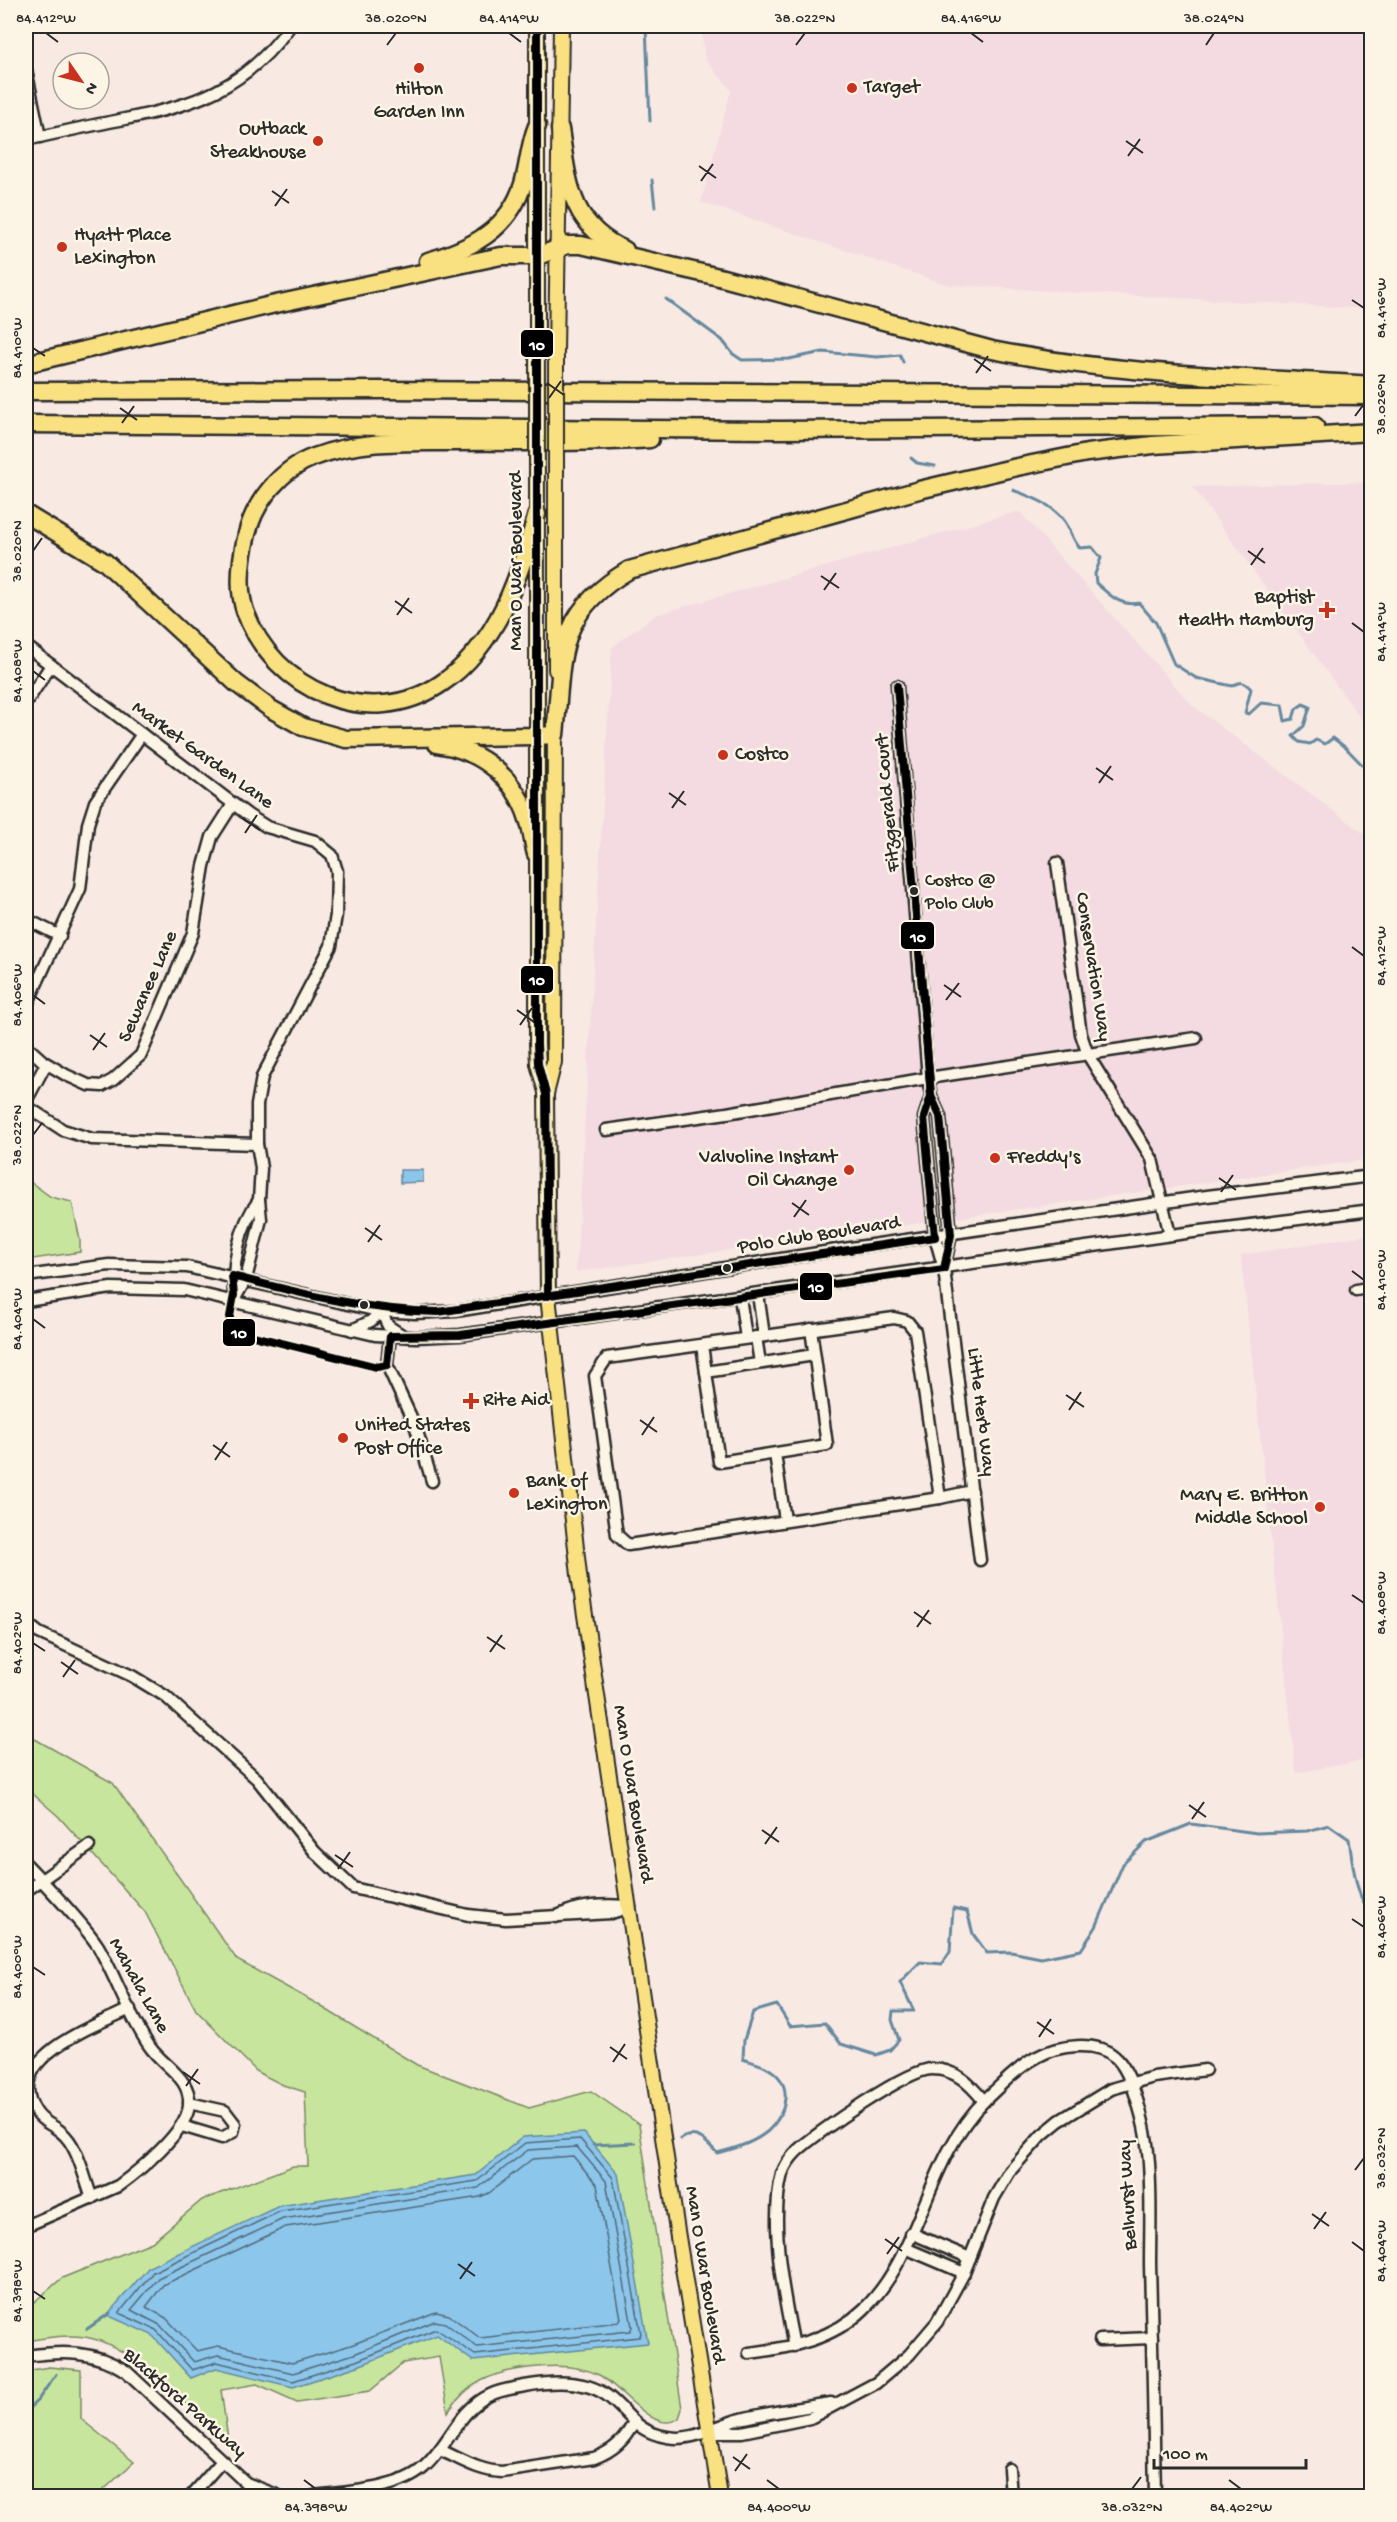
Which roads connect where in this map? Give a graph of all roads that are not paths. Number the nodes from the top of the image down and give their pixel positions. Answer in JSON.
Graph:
{"nodes":[{"id":1,"x":290,"y":26,"type":"edge"},
{"id":2,"x":537,"y":26,"type":"edge"},
{"id":3,"x":561,"y":26,"type":"edge"},
{"id":4,"x":26,"y":70,"type":"edge"},
{"id":5,"x":537,"y":126,"type":"junction"},
{"id":6,"x":560,"y":129,"type":"junction"},
{"id":7,"x":40,"y":137,"type":"junction"},
{"id":8,"x":26,"y":140,"type":"edge"},
{"id":9,"x":557,"y":249,"type":"junction"},
{"id":10,"x":538,"y":256,"type":"junction"},
{"id":11,"x":662,"y":264,"type":"junction"},
{"id":12,"x":291,"y":301,"type":"junction"},
{"id":13,"x":26,"y":364,"type":"edge"},
{"id":14,"x":1371,"y":385,"type":"edge"},
{"id":15,"x":26,"y":391,"type":"edge"},
{"id":16,"x":1371,"y":396,"type":"edge"},
{"id":17,"x":26,"y":424,"type":"edge"},
{"id":18,"x":779,"y":430,"type":"junction"},
{"id":19,"x":1371,"y":430,"type":"edge"},
{"id":20,"x":26,"y":513,"type":"edge"},
{"id":21,"x":537,"y":514,"type":"junction"},
{"id":22,"x":26,"y":646,"type":"edge"},
{"id":23,"x":51,"y":665,"type":"junction"},
{"id":24,"x":897,"y":686,"type":"dead end"},
{"id":25,"x":26,"y":703,"type":"edge"},
{"id":26,"x":142,"y":734,"type":"junction"},
{"id":27,"x":555,"y":735,"type":"junction"},
{"id":28,"x":537,"y":736,"type":"junction"},
{"id":29,"x":391,"y":738,"type":"junction"},
{"id":30,"x":233,"y":804,"type":"junction"},
{"id":31,"x":536,"y":854,"type":"junction"},
{"id":32,"x":1057,"y":863,"type":"dead end"},
{"id":33,"x":26,"y":919,"type":"edge"},
{"id":34,"x":60,"y":936,"type":"junction"},
{"id":35,"x":26,"y":1007,"type":"edge"},
{"id":36,"x":1196,"y":1038,"type":"dead end"},
{"id":37,"x":26,"y":1046,"type":"edge"},
{"id":38,"x":1088,"y":1055,"type":"junction"},
{"id":39,"x":46,"y":1064,"type":"junction"},
{"id":40,"x":928,"y":1078,"type":"junction"},
{"id":41,"x":546,"y":1094,"type":"junction"},
{"id":42,"x":931,"y":1096,"type":"junction"},
{"id":43,"x":26,"y":1101,"type":"edge"},
{"id":44,"x":26,"y":1106,"type":"edge"},
{"id":45,"x":606,"y":1130,"type":"dead end"},
{"id":46,"x":257,"y":1144,"type":"junction"},
{"id":47,"x":1371,"y":1176,"type":"edge"},
{"id":48,"x":259,"y":1200,"type":"junction"},
{"id":49,"x":1164,"y":1202,"type":"junction"},
{"id":50,"x":1371,"y":1210,"type":"edge"},
{"id":51,"x":951,"y":1234,"type":"junction"},
{"id":52,"x":1170,"y":1235,"type":"junction"},
{"id":53,"x":934,"y":1237,"type":"junction"},
{"id":54,"x":944,"y":1269,"type":"junction"},
{"id":55,"x":26,"y":1276,"type":"edge"},
{"id":56,"x":232,"y":1276,"type":"junction"},
{"id":57,"x":246,"y":1279,"type":"junction"},
{"id":58,"x":1371,"y":1287,"type":"edge"},
{"id":59,"x":1356,"y":1290,"type":"dead end"},
{"id":60,"x":758,"y":1294,"type":"junction"},
{"id":61,"x":548,"y":1296,"type":"junction"},
{"id":62,"x":740,"y":1297,"type":"junction"},
{"id":63,"x":234,"y":1300,"type":"junction"},
{"id":64,"x":26,"y":1301,"type":"edge"},
{"id":65,"x":381,"y":1311,"type":"junction"},
{"id":66,"x":550,"y":1322,"type":"junction"},
{"id":67,"x":811,"y":1329,"type":"junction"},
{"id":68,"x":352,"y":1330,"type":"junction"},
{"id":69,"x":390,"y":1336,"type":"junction"},
{"id":70,"x":406,"y":1337,"type":"junction"},
{"id":71,"x":755,"y":1337,"type":"junction"},
{"id":72,"x":702,"y":1345,"type":"junction"},
{"id":73,"x":814,"y":1355,"type":"junction"},
{"id":74,"x":760,"y":1364,"type":"junction"},
{"id":75,"x":706,"y":1372,"type":"junction"},
{"id":76,"x":775,"y":1454,"type":"junction"},
{"id":77,"x":432,"y":1481,"type":"dead end"},
{"id":78,"x":972,"y":1491,"type":"junction"},
{"id":79,"x":940,"y":1498,"type":"junction"},
{"id":80,"x":785,"y":1520,"type":"junction"},
{"id":81,"x":980,"y":1560,"type":"dead end"},
{"id":82,"x":26,"y":1623,"type":"edge"},
{"id":83,"x":89,"y":1846,"type":"dead end"},
{"id":84,"x":26,"y":1864,"type":"edge"},
{"id":85,"x":41,"y":1881,"type":"junction"},
{"id":86,"x":26,"y":1891,"type":"edge"},
{"id":87,"x":630,"y":1907,"type":"junction"},
{"id":88,"x":130,"y":2009,"type":"junction"},
{"id":89,"x":1205,"y":2070,"type":"dead end"},
{"id":90,"x":1131,"y":2082,"type":"junction"},
{"id":91,"x":984,"y":2101,"type":"junction"},
{"id":92,"x":189,"y":2103,"type":"junction"},
{"id":93,"x":182,"y":2126,"type":"junction"},
{"id":94,"x":92,"y":2198,"type":"junction"},
{"id":95,"x":26,"y":2226,"type":"edge"},
{"id":96,"x":911,"y":2233,"type":"junction"},
{"id":97,"x":905,"y":2248,"type":"junction"},
{"id":98,"x":970,"y":2258,"type":"junction"},
{"id":99,"x":964,"y":2273,"type":"junction"},
{"id":100,"x":1152,"y":2338,"type":"junction"},
{"id":101,"x":1100,"y":2340,"type":"dead end"},
{"id":102,"x":794,"y":2346,"type":"junction"},
{"id":103,"x":749,"y":2353,"type":"dead end"},
{"id":104,"x":26,"y":2356,"type":"edge"},
{"id":105,"x":633,"y":2423,"type":"junction"},
{"id":106,"x":710,"y":2432,"type":"junction"},
{"id":107,"x":440,"y":2450,"type":"junction"},
{"id":108,"x":222,"y":2461,"type":"junction"},
{"id":109,"x":1009,"y":2469,"type":"dead end"},
{"id":110,"x":191,"y":2496,"type":"edge"},
{"id":111,"x":279,"y":2496,"type":"edge"},
{"id":112,"x":314,"y":2496,"type":"edge"},
{"id":113,"x":720,"y":2496,"type":"edge"},
{"id":114,"x":1011,"y":2496,"type":"edge"},
{"id":115,"x":1155,"y":2496,"type":"edge"}],
"edges":[{"from":1,"to":7,"type":"street"},
{"from":2,"to":5,"type":"main road","name":"Man O War Boulevard"},
{"from":3,"to":6,"type":"main road","name":"Man O War Boulevard"},
{"from":4,"to":7,"type":"street"},
{"from":5,"to":10,"type":"main road","name":"Man O War Boulevard"},
{"from":5,"to":12,"type":"highway"},
{"from":6,"to":9,"type":"main road","name":"Man O War Boulevard"},
{"from":6,"to":11,"type":"highway"},
{"from":7,"to":8,"type":"street"},
{"from":9,"to":10,"type":"highway"},
{"from":9,"to":11,"type":"highway"},
{"from":9,"to":27,"type":"main road","name":"Man O War Boulevard","bridge":true},
{"from":10,"to":12,"type":"highway"},
{"from":10,"to":21,"type":"main road","name":"Man O War Boulevard","bridge":true},
{"from":11,"to":14,"type":"highway"},
{"from":12,"to":13,"type":"highway"},
{"from":15,"to":16,"type":"highway"},
{"from":17,"to":18,"type":"highway"},
{"from":18,"to":19,"type":"highway"},
{"from":18,"to":21,"type":"highway"},
{"from":19,"to":27,"type":"highway"},
{"from":20,"to":29,"type":"highway"},
{"from":21,"to":28,"type":"main road","name":"Man O War Boulevard"},
{"from":22,"to":23,"type":"street","name":"Market Garden Lane"},
{"from":23,"to":25,"type":"street"},
{"from":23,"to":26,"type":"street","name":"Market Garden Lane"},
{"from":24,"to":40,"type":"street","name":"Fitzgerald Court"},
{"from":26,"to":30,"type":"street","name":"Market Garden Lane"},
{"from":26,"to":34,"type":"street"},
{"from":27,"to":28,"type":"highway"},
{"from":27,"to":41,"type":"main road","name":"Man O War Boulevard"},
{"from":28,"to":29,"type":"highway"},
{"from":28,"to":31,"type":"main road","name":"Man O War Boulevard"},
{"from":29,"to":31,"type":"highway"},
{"from":30,"to":39,"type":"street","name":"Sewanee Lane"},
{"from":30,"to":46,"type":"street","name":"Market Garden Lane"},
{"from":31,"to":41,"type":"main road","name":"Man O War Boulevard"},
{"from":32,"to":38,"type":"street","name":"Conservation Way"},
{"from":33,"to":34,"type":"street"},
{"from":34,"to":35,"type":"street"},
{"from":36,"to":38,"type":"street"},
{"from":37,"to":39,"type":"street","name":"Sewanee Lane"},
{"from":38,"to":40,"type":"street"},
{"from":38,"to":49,"type":"street","name":"Conservation Way"},
{"from":39,"to":43,"type":"street"},
{"from":40,"to":42,"type":"street","name":"Fitzgerald Court"},
{"from":40,"to":45,"type":"street"},
{"from":41,"to":61,"type":"main road","name":"Man O War Boulevard"},
{"from":42,"to":51,"type":"street","name":"Fitzgerald Court"},
{"from":42,"to":53,"type":"street","name":"Fitzgerald Court"},
{"from":44,"to":46,"type":"street"},
{"from":46,"to":48,"type":"street","name":"Market Garden Lane"},
{"from":47,"to":49,"type":"street","name":"Polo Club Boulevard"},
{"from":48,"to":56,"type":"street","name":"Market Garden Lane"},
{"from":48,"to":57,"type":"street","name":"Market Garden Lane"},
{"from":49,"to":51,"type":"street","name":"Polo Club Boulevard"},
{"from":49,"to":52,"type":"street","name":"Conservation Way"},
{"from":50,"to":52,"type":"street"},
{"from":51,"to":53,"type":"street","name":"Polo Club Boulevard"},
{"from":51,"to":54,"type":"street","name":"Fitzgerald Court"},
{"from":52,"to":54,"type":"street"},
{"from":53,"to":54,"type":"street","name":"Fitzgerald Court"},
{"from":53,"to":61,"type":"street","name":"Polo Club Boulevard"},
{"from":54,"to":60,"type":"street"},
{"from":54,"to":78,"type":"street","name":"Little Herb Way"},
{"from":55,"to":56,"type":"street","name":"Polo Club Boulevard"},
{"from":56,"to":57,"type":"street","name":"Polo Club Boulevard"},
{"from":56,"to":63,"type":"street","name":"Market Garden Lane"},
{"from":57,"to":63,"type":"street","name":"Market Garden Lane"},
{"from":57,"to":65,"type":"street","name":"Polo Club Boulevard"},
{"from":58,"to":59,"type":"street"},
{"from":60,"to":62,"type":"street"},
{"from":60,"to":71,"type":"street"},
{"from":61,"to":65,"type":"street","name":"Polo Club Boulevard"},
{"from":61,"to":66,"type":"main road","name":"Man O War Boulevard"},
{"from":62,"to":66,"type":"street"},
{"from":62,"to":71,"type":"street"},
{"from":63,"to":64,"type":"street"},
{"from":63,"to":68,"type":"street"},
{"from":65,"to":68,"type":"street"},
{"from":65,"to":70,"type":"street"},
{"from":66,"to":70,"type":"street"},
{"from":66,"to":87,"type":"main road","name":"Man O War Boulevard"},
{"from":67,"to":71,"type":"street"},
{"from":67,"to":73,"type":"street"},
{"from":67,"to":79,"type":"street"},
{"from":68,"to":69,"type":"street"},
{"from":69,"to":70,"type":"street"},
{"from":69,"to":77,"type":"street"},
{"from":71,"to":72,"type":"street"},
{"from":71,"to":74,"type":"street"},
{"from":72,"to":75,"type":"street"},
{"from":72,"to":80,"type":"street"},
{"from":73,"to":74,"type":"street"},
{"from":73,"to":76,"type":"street"},
{"from":74,"to":75,"type":"street"},
{"from":75,"to":76,"type":"street"},
{"from":76,"to":80,"type":"street"},
{"from":78,"to":79,"type":"street"},
{"from":78,"to":81,"type":"street","name":"Little Herb Way"},
{"from":79,"to":80,"type":"street"},
{"from":82,"to":87,"type":"street"},
{"from":83,"to":85,"type":"street"},
{"from":84,"to":85,"type":"street","name":"Mahala Lane"},
{"from":85,"to":86,"type":"street"},
{"from":85,"to":88,"type":"street","name":"Mahala Lane"},
{"from":87,"to":106,"type":"main road","name":"Man O War Boulevard"},
{"from":88,"to":92,"type":"street","name":"Mahala Lane"},
{"from":88,"to":94,"type":"street"},
{"from":89,"to":90,"type":"street"},
{"from":90,"to":91,"type":"street","name":"Belhurst Way"},
{"from":90,"to":98,"type":"street"},
{"from":90,"to":100,"type":"street","name":"Belhurst Way"},
{"from":91,"to":96,"type":"street","name":"Belhurst Way"},
{"from":91,"to":102,"type":"street"},
{"from":92,"to":93,"type":"street"},
{"from":92,"to":93,"type":"street"},
{"from":93,"to":94,"type":"street"},
{"from":94,"to":95,"type":"street"},
{"from":96,"to":97,"type":"street","name":"Belhurst Way"},
{"from":96,"to":98,"type":"street"},
{"from":97,"to":99,"type":"street"},
{"from":97,"to":102,"type":"street","name":"Belhurst Way"},
{"from":98,"to":99,"type":"street"},
{"from":99,"to":106,"type":"street"},
{"from":100,"to":101,"type":"street"},
{"from":100,"to":115,"type":"street","name":"Belhurst Way"},
{"from":102,"to":103,"type":"street","name":"Belhurst Way"},
{"from":104,"to":108,"type":"street","name":"Blackford Parkway"},
{"from":105,"to":106,"type":"street"},
{"from":105,"to":107,"type":"street"},
{"from":105,"to":107,"type":"street"},
{"from":106,"to":113,"type":"main road","name":"Man O War Boulevard"},
{"from":107,"to":112,"type":"street"},
{"from":108,"to":110,"type":"street"},
{"from":108,"to":111,"type":"street","name":"Blackford Parkway"},
{"from":109,"to":114,"type":"street"}]}
